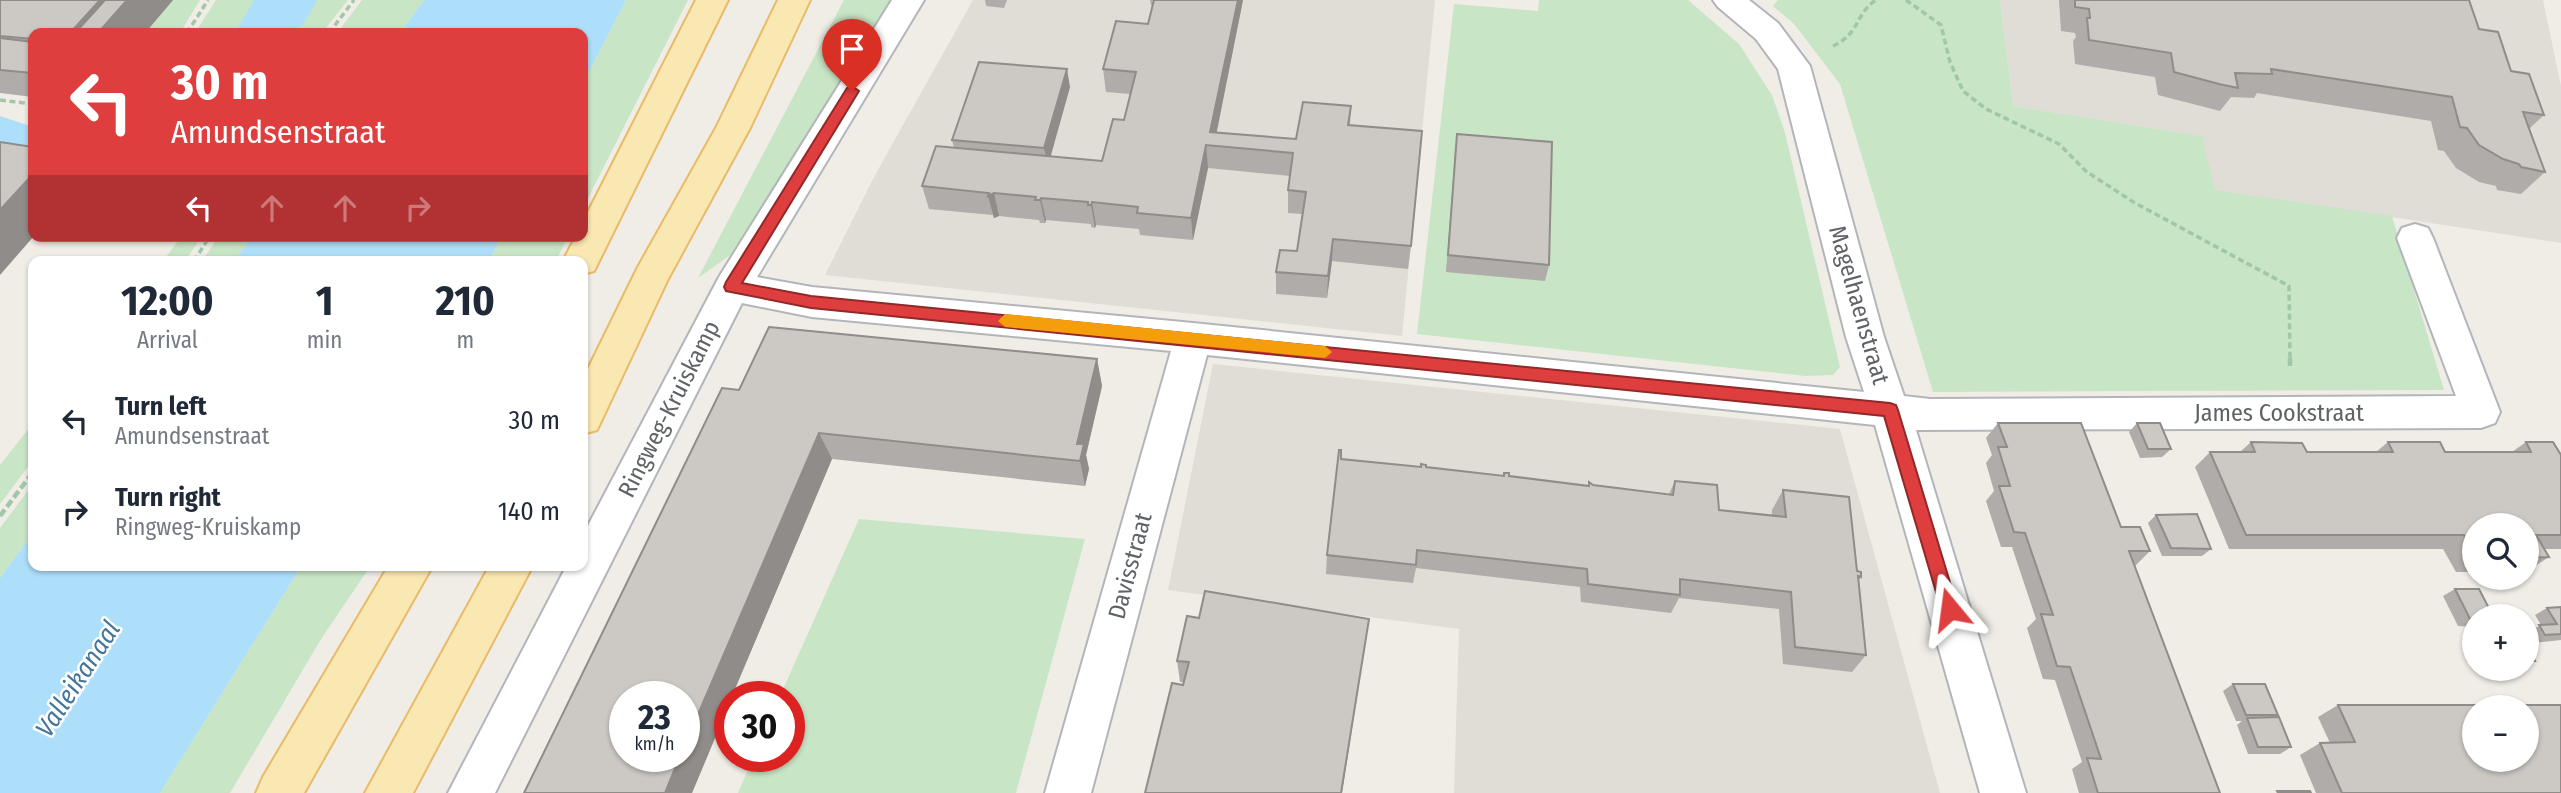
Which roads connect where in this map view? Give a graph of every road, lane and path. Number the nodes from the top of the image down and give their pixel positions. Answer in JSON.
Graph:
{"nodes":[{"id":1,"x":208,"y":0,"type":"edge"},
{"id":2,"x":354,"y":0,"type":"edge"},
{"id":3,"x":712,"y":0,"type":"edge"},
{"id":4,"x":794,"y":0,"type":"edge"},
{"id":5,"x":908,"y":0,"type":"edge"},
{"id":6,"x":1729,"y":0,"type":"edge"},
{"id":7,"x":1876,"y":0,"type":"edge"},
{"id":8,"x":1906,"y":0,"type":"edge"},
{"id":9,"x":190,"y":28,"type":"edge"},
{"id":10,"x":333,"y":28,"type":"edge"},
{"id":11,"x":1794,"y":66,"type":"junction"},
{"id":12,"x":0,"y":100,"type":"edge"},
{"id":13,"x":28,"y":103,"type":"edge"},
{"id":14,"x":2415,"y":238,"type":"dead end"},
{"id":15,"x":584,"y":256,"type":"edge"},
{"id":16,"x":732,"y":287,"type":"junction"},
{"id":17,"x":1192,"y":338,"type":"junction"},
{"id":18,"x":588,"y":408,"type":"edge"},
{"id":19,"x":1890,"y":410,"type":"junction"},
{"id":20,"x":2303,"y":414,"type":"junction"},
{"id":21,"x":28,"y":479,"type":"edge"},
{"id":22,"x":0,"y":516,"type":"edge"},
{"id":23,"x":588,"y":566,"type":"edge"},
{"id":24,"x":408,"y":571,"type":"edge"},
{"id":25,"x":509,"y":571,"type":"edge"},
{"id":26,"x":586,"y":571,"type":"edge"},
{"id":27,"x":279,"y":793,"type":"edge"},
{"id":28,"x":388,"y":793,"type":"edge"},
{"id":29,"x":471,"y":793,"type":"edge"},
{"id":30,"x":1068,"y":793,"type":"edge"},
{"id":31,"x":2003,"y":793,"type":"edge"}],
"edges":[{"from":1,"to":9,"type":"path"},
{"from":2,"to":10,"type":"path"},
{"from":3,"to":15,"type":"main road"},
{"from":4,"to":18,"type":"main road"},
{"from":5,"to":16,"type":"street","name":"Ringweg-Kruiskamp"},
{"from":6,"to":11,"type":"street","name":"Magelhaenstraat"},
{"from":7,"to":11,"type":"path"},
{"from":8,"to":20,"type":"path"},
{"from":11,"to":19,"type":"street","name":"Magelhaenstraat"},
{"from":12,"to":13,"type":"path"},
{"from":14,"to":20,"type":"street","name":"James Cookstraat"},
{"from":16,"to":17,"type":"street","name":"James Cookstraat"},
{"from":16,"to":23,"type":"street","name":"Ringweg-Kruiskamp"},
{"from":17,"to":19,"type":"street","name":"James Cookstraat"},
{"from":17,"to":30,"type":"street","name":"Davisstraat"},
{"from":19,"to":20,"type":"street","name":"James Cookstraat"},
{"from":19,"to":31,"type":"street","name":"Magelhaenstraat"},
{"from":21,"to":22,"type":"path"},
{"from":24,"to":27,"type":"main road"},
{"from":25,"to":28,"type":"main road"},
{"from":26,"to":29,"type":"street","name":"Ringweg-Kruiskamp"}]}
